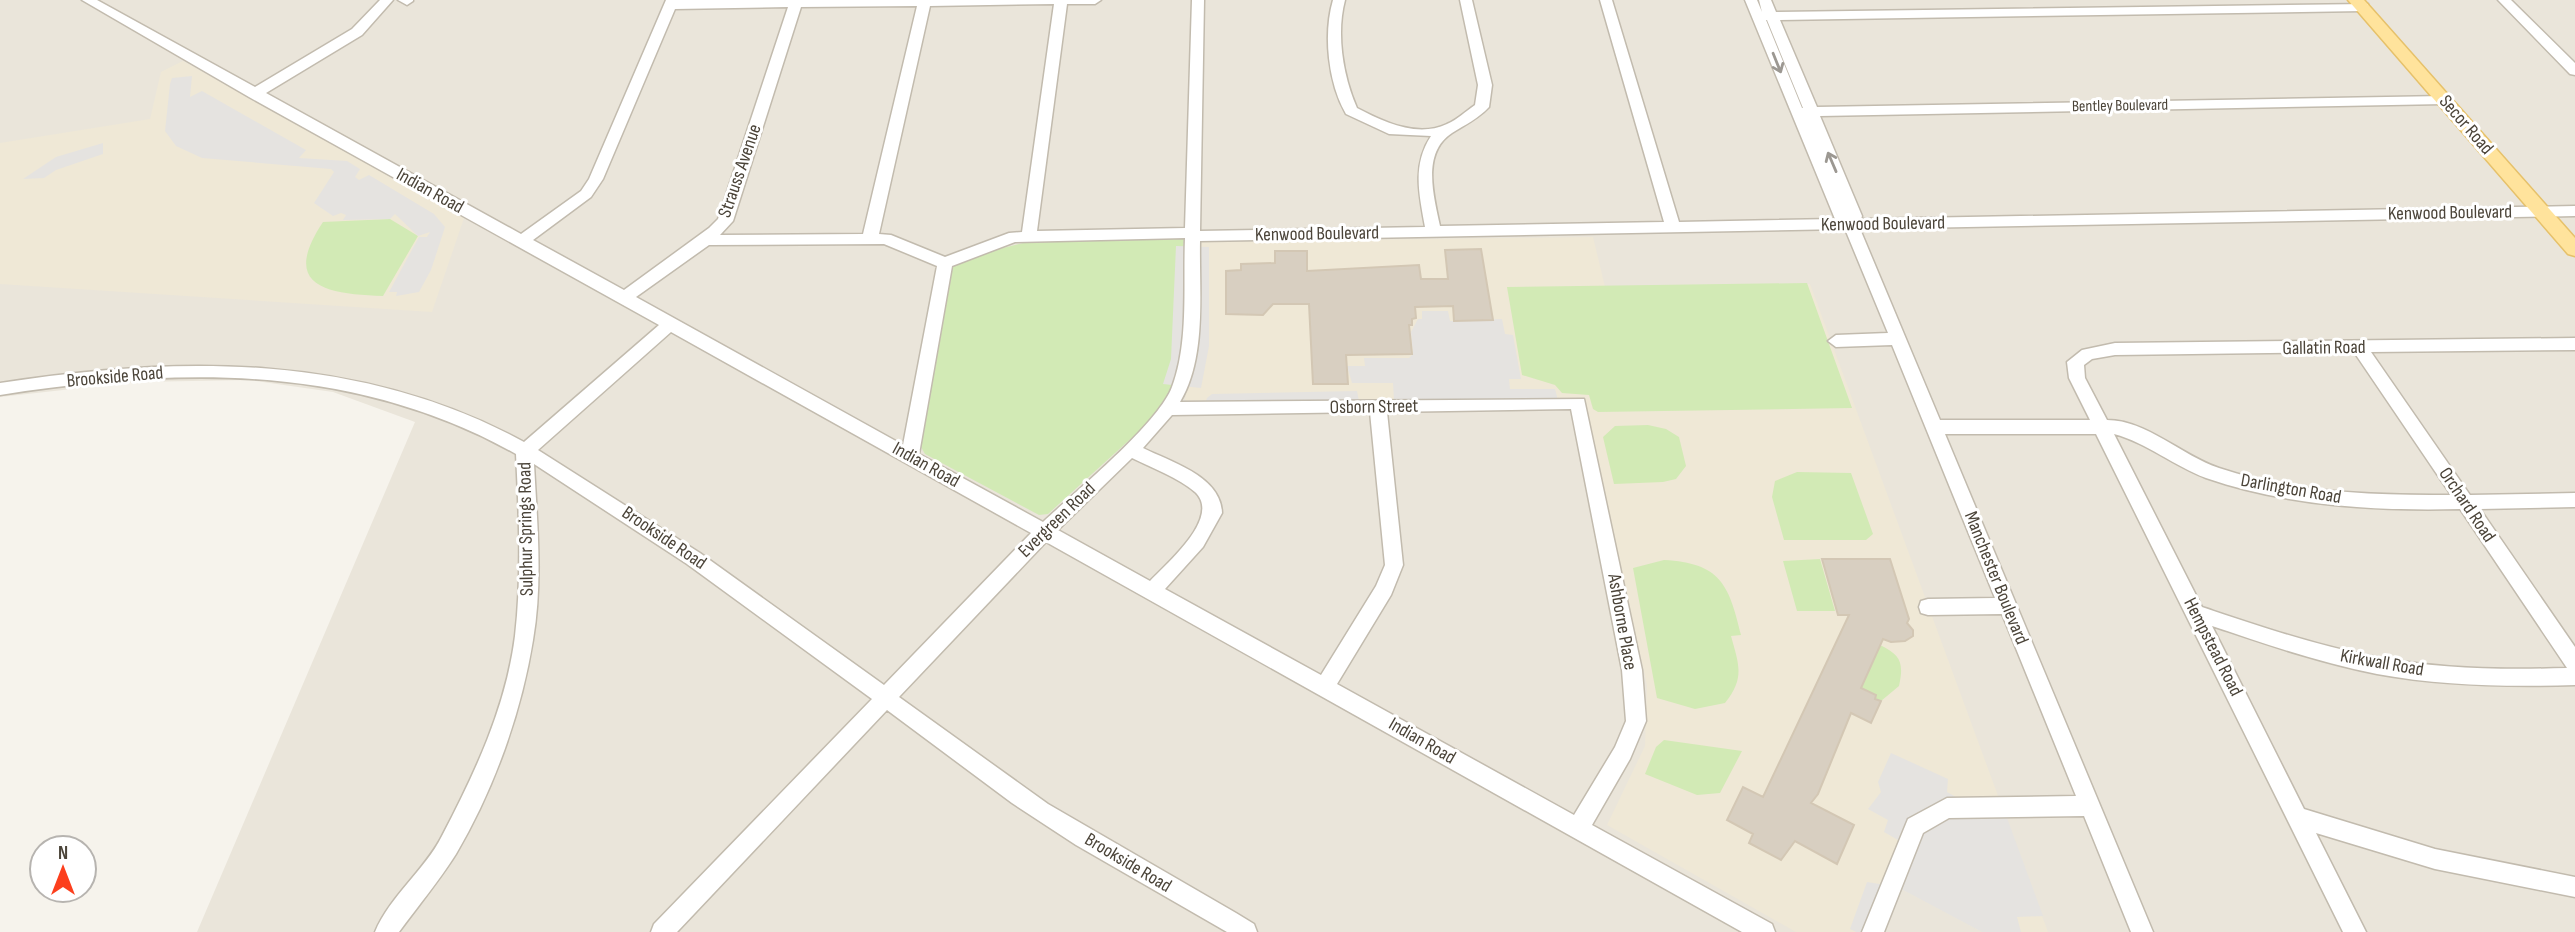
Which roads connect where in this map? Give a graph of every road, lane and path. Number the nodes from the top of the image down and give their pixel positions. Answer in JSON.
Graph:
{"nodes":[{"id":1,"x":88,"y":0,"type":"edge"},
{"id":2,"x":387,"y":0,"type":"edge"},
{"id":3,"x":1061,"y":0,"type":"edge"},
{"id":4,"x":1095,"y":0,"type":"edge"},
{"id":5,"x":1198,"y":0,"type":"edge"},
{"id":6,"x":1339,"y":0,"type":"edge"},
{"id":7,"x":1466,"y":0,"type":"edge"},
{"id":8,"x":1606,"y":0,"type":"edge"},
{"id":9,"x":2311,"y":0,"type":"edge"},
{"id":10,"x":2504,"y":0,"type":"edge"},
{"id":11,"x":925,"y":1,"type":"edge"},
{"id":12,"x":671,"y":2,"type":"edge"},
{"id":13,"x":797,"y":2,"type":"edge"},
{"id":14,"x":2359,"y":4,"type":"edge"},
{"id":15,"x":1761,"y":8,"type":"edge"},
{"id":16,"x":2575,"y":71,"type":"edge"},
{"id":17,"x":254,"y":94,"type":"junction"},
{"id":18,"x":2440,"y":96,"type":"junction"},
{"id":19,"x":1802,"y":107,"type":"junction"},
{"id":20,"x":1450,"y":129,"type":"junction"},
{"id":21,"x":1389,"y":130,"type":"junction"},
{"id":22,"x":1425,"y":166,"type":"junction"},
{"id":23,"x":2575,"y":201,"type":"edge"},
{"id":24,"x":2538,"y":207,"type":"junction"},
{"id":25,"x":2575,"y":211,"type":"edge"},
{"id":26,"x":1849,"y":219,"type":"junction"},
{"id":27,"x":1671,"y":223,"type":"junction"},
{"id":28,"x":1433,"y":227,"type":"junction"},
{"id":29,"x":1192,"y":231,"type":"junction"},
{"id":30,"x":1029,"y":236,"type":"junction"},
{"id":31,"x":870,"y":238,"type":"junction"},
{"id":32,"x":709,"y":240,"type":"junction"},
{"id":33,"x":520,"y":241,"type":"junction"},
{"id":34,"x":2575,"y":250,"type":"edge"},
{"id":35,"x":945,"y":263,"type":"junction"},
{"id":36,"x":624,"y":298,"type":"junction"},
{"id":37,"x":670,"y":324,"type":"junction"},
{"id":38,"x":1898,"y":339,"type":"junction"},
{"id":39,"x":1836,"y":341,"type":"dead end"},
{"id":40,"x":2575,"y":344,"type":"edge"},
{"id":41,"x":2360,"y":348,"type":"junction"},
{"id":42,"x":2074,"y":362,"type":"joint"},
{"id":43,"x":0,"y":389,"type":"edge"},
{"id":44,"x":1578,"y":403,"type":"joint"},
{"id":45,"x":1378,"y":408,"type":"junction"},
{"id":46,"x":1170,"y":409,"type":"junction"},
{"id":47,"x":2102,"y":426,"type":"junction"},
{"id":48,"x":1935,"y":427,"type":"junction"},
{"id":49,"x":1132,"y":450,"type":"junction"},
{"id":50,"x":524,"y":451,"type":"junction"},
{"id":51,"x":910,"y":456,"type":"junction"},
{"id":52,"x":2575,"y":500,"type":"edge"},
{"id":53,"x":2465,"y":501,"type":"junction"},
{"id":54,"x":1044,"y":532,"type":"junction"},
{"id":55,"x":1152,"y":591,"type":"junction"},
{"id":56,"x":2008,"y":606,"type":"junction"},
{"id":57,"x":1928,"y":607,"type":"dead end"},
{"id":58,"x":2195,"y":613,"type":"junction"},
{"id":59,"x":2575,"y":663,"type":"edge"},
{"id":60,"x":2575,"y":676,"type":"edge"},
{"id":61,"x":1325,"y":686,"type":"junction"},
{"id":62,"x":886,"y":697,"type":"junction"},
{"id":63,"x":2090,"y":806,"type":"junction"},
{"id":64,"x":2299,"y":817,"type":"junction"},
{"id":65,"x":1578,"y":828,"type":"junction"},
{"id":66,"x":2575,"y":887,"type":"edge"},
{"id":67,"x":386,"y":932,"type":"edge"},
{"id":68,"x":662,"y":932,"type":"edge"},
{"id":69,"x":1246,"y":932,"type":"edge"},
{"id":70,"x":1764,"y":932,"type":"edge"},
{"id":71,"x":1873,"y":932,"type":"edge"},
{"id":72,"x":2142,"y":932,"type":"edge"},
{"id":73,"x":2355,"y":932,"type":"edge"}],
"edges":[{"from":1,"to":17,"type":"street","name":"Indian Road"},
{"from":2,"to":17,"type":"street"},
{"from":3,"to":4,"type":"street"},
{"from":3,"to":11,"type":"street"},
{"from":3,"to":30,"type":"street"},
{"from":5,"to":29,"type":"street","name":"Evergreen Road"},
{"from":6,"to":21,"type":"street"},
{"from":7,"to":20,"type":"street"},
{"from":8,"to":27,"type":"street"},
{"from":9,"to":15,"type":"street"},
{"from":10,"to":16,"type":"street"},
{"from":11,"to":13,"type":"street"},
{"from":11,"to":31,"type":"street"},
{"from":12,"to":13,"type":"street"},
{"from":12,"to":33,"type":"street"},
{"from":13,"to":32,"type":"street","name":"Strauss Avenue"},
{"from":14,"to":15,"type":"street"},
{"from":14,"to":18,"type":"main road","name":"Secor Road"},
{"from":15,"to":19,"type":"street","name":"Manchester Boulevard"},
{"from":17,"to":33,"type":"street","name":"Indian Road"},
{"from":18,"to":19,"type":"street","name":"Bentley Boulevard"},
{"from":18,"to":24,"type":"main road","name":"Secor Road"},
{"from":19,"to":26,"type":"street","name":"Manchester Boulevard"},
{"from":20,"to":21,"type":"street"},
{"from":20,"to":22,"type":"street"},
{"from":21,"to":22,"type":"street"},
{"from":22,"to":28,"type":"street"},
{"from":23,"to":24,"type":"street","name":"Kenwood Boulevard"},
{"from":24,"to":25,"type":"street","name":"Kenwood Boulevard"},
{"from":24,"to":26,"type":"street","name":"Kenwood Boulevard"},
{"from":24,"to":34,"type":"main road","name":"Secor Road"},
{"from":26,"to":27,"type":"street","name":"Kenwood Boulevard"},
{"from":26,"to":38,"type":"street","name":"Manchester Boulevard"},
{"from":27,"to":28,"type":"street","name":"Kenwood Boulevard"},
{"from":28,"to":29,"type":"street","name":"Kenwood Boulevard"},
{"from":29,"to":30,"type":"street","name":"Kenwood Boulevard"},
{"from":29,"to":46,"type":"street","name":"Evergreen Road"},
{"from":30,"to":35,"type":"street","name":"Kenwood Boulevard"},
{"from":31,"to":32,"type":"street"},
{"from":31,"to":35,"type":"street"},
{"from":32,"to":36,"type":"street","name":"Strauss Avenue"},
{"from":33,"to":36,"type":"street","name":"Indian Road"},
{"from":35,"to":51,"type":"street"},
{"from":36,"to":37,"type":"street","name":"Indian Road"},
{"from":37,"to":50,"type":"street","name":"Sulphur Springs Road"},
{"from":37,"to":51,"type":"street","name":"Indian Road"},
{"from":38,"to":39,"type":"street"},
{"from":38,"to":48,"type":"street","name":"Manchester Boulevard"},
{"from":40,"to":41,"type":"street","name":"Gallatin Road"},
{"from":41,"to":42,"type":"street","name":"Gallatin Road"},
{"from":41,"to":53,"type":"street","name":"Orchard Road"},
{"from":42,"to":47,"type":"street","name":"Hempstead Road"},
{"from":43,"to":50,"type":"street","name":"Brookside Road"},
{"from":44,"to":45,"type":"street","name":"Osborn Street"},
{"from":44,"to":65,"type":"street","name":"Ashborne Place"},
{"from":45,"to":46,"type":"street","name":"Osborn Street"},
{"from":45,"to":61,"type":"street"},
{"from":46,"to":49,"type":"street","name":"Evergreen Road"},
{"from":47,"to":48,"type":"street","name":"Darlington Road"},
{"from":47,"to":53,"type":"street","name":"Darlington Road"},
{"from":47,"to":58,"type":"street","name":"Hempstead Road"},
{"from":48,"to":56,"type":"street","name":"Manchester Boulevard"},
{"from":49,"to":54,"type":"street","name":"Evergreen Road"},
{"from":49,"to":55,"type":"street"},
{"from":50,"to":62,"type":"street","name":"Brookside Road"},
{"from":50,"to":67,"type":"street","name":"Sulphur Springs Road"},
{"from":51,"to":54,"type":"street","name":"Indian Road"},
{"from":52,"to":53,"type":"street","name":"Darlington Road"},
{"from":53,"to":59,"type":"street","name":"Orchard Road"},
{"from":54,"to":55,"type":"street","name":"Indian Road"},
{"from":54,"to":62,"type":"street","name":"Evergreen Road"},
{"from":55,"to":61,"type":"street","name":"Indian Road"},
{"from":56,"to":57,"type":"street"},
{"from":56,"to":63,"type":"street","name":"Manchester Boulevard"},
{"from":58,"to":60,"type":"street","name":"Kirkwall Road"},
{"from":58,"to":64,"type":"street","name":"Hempstead Road"},
{"from":61,"to":65,"type":"street","name":"Indian Road"},
{"from":62,"to":68,"type":"street","name":"Evergreen Road"},
{"from":62,"to":69,"type":"street","name":"Brookside Road"},
{"from":63,"to":71,"type":"street"},
{"from":63,"to":72,"type":"street","name":"Manchester Boulevard"},
{"from":64,"to":66,"type":"street"},
{"from":64,"to":73,"type":"street","name":"Hempstead Road"},
{"from":65,"to":70,"type":"street","name":"Indian Road"}]}
